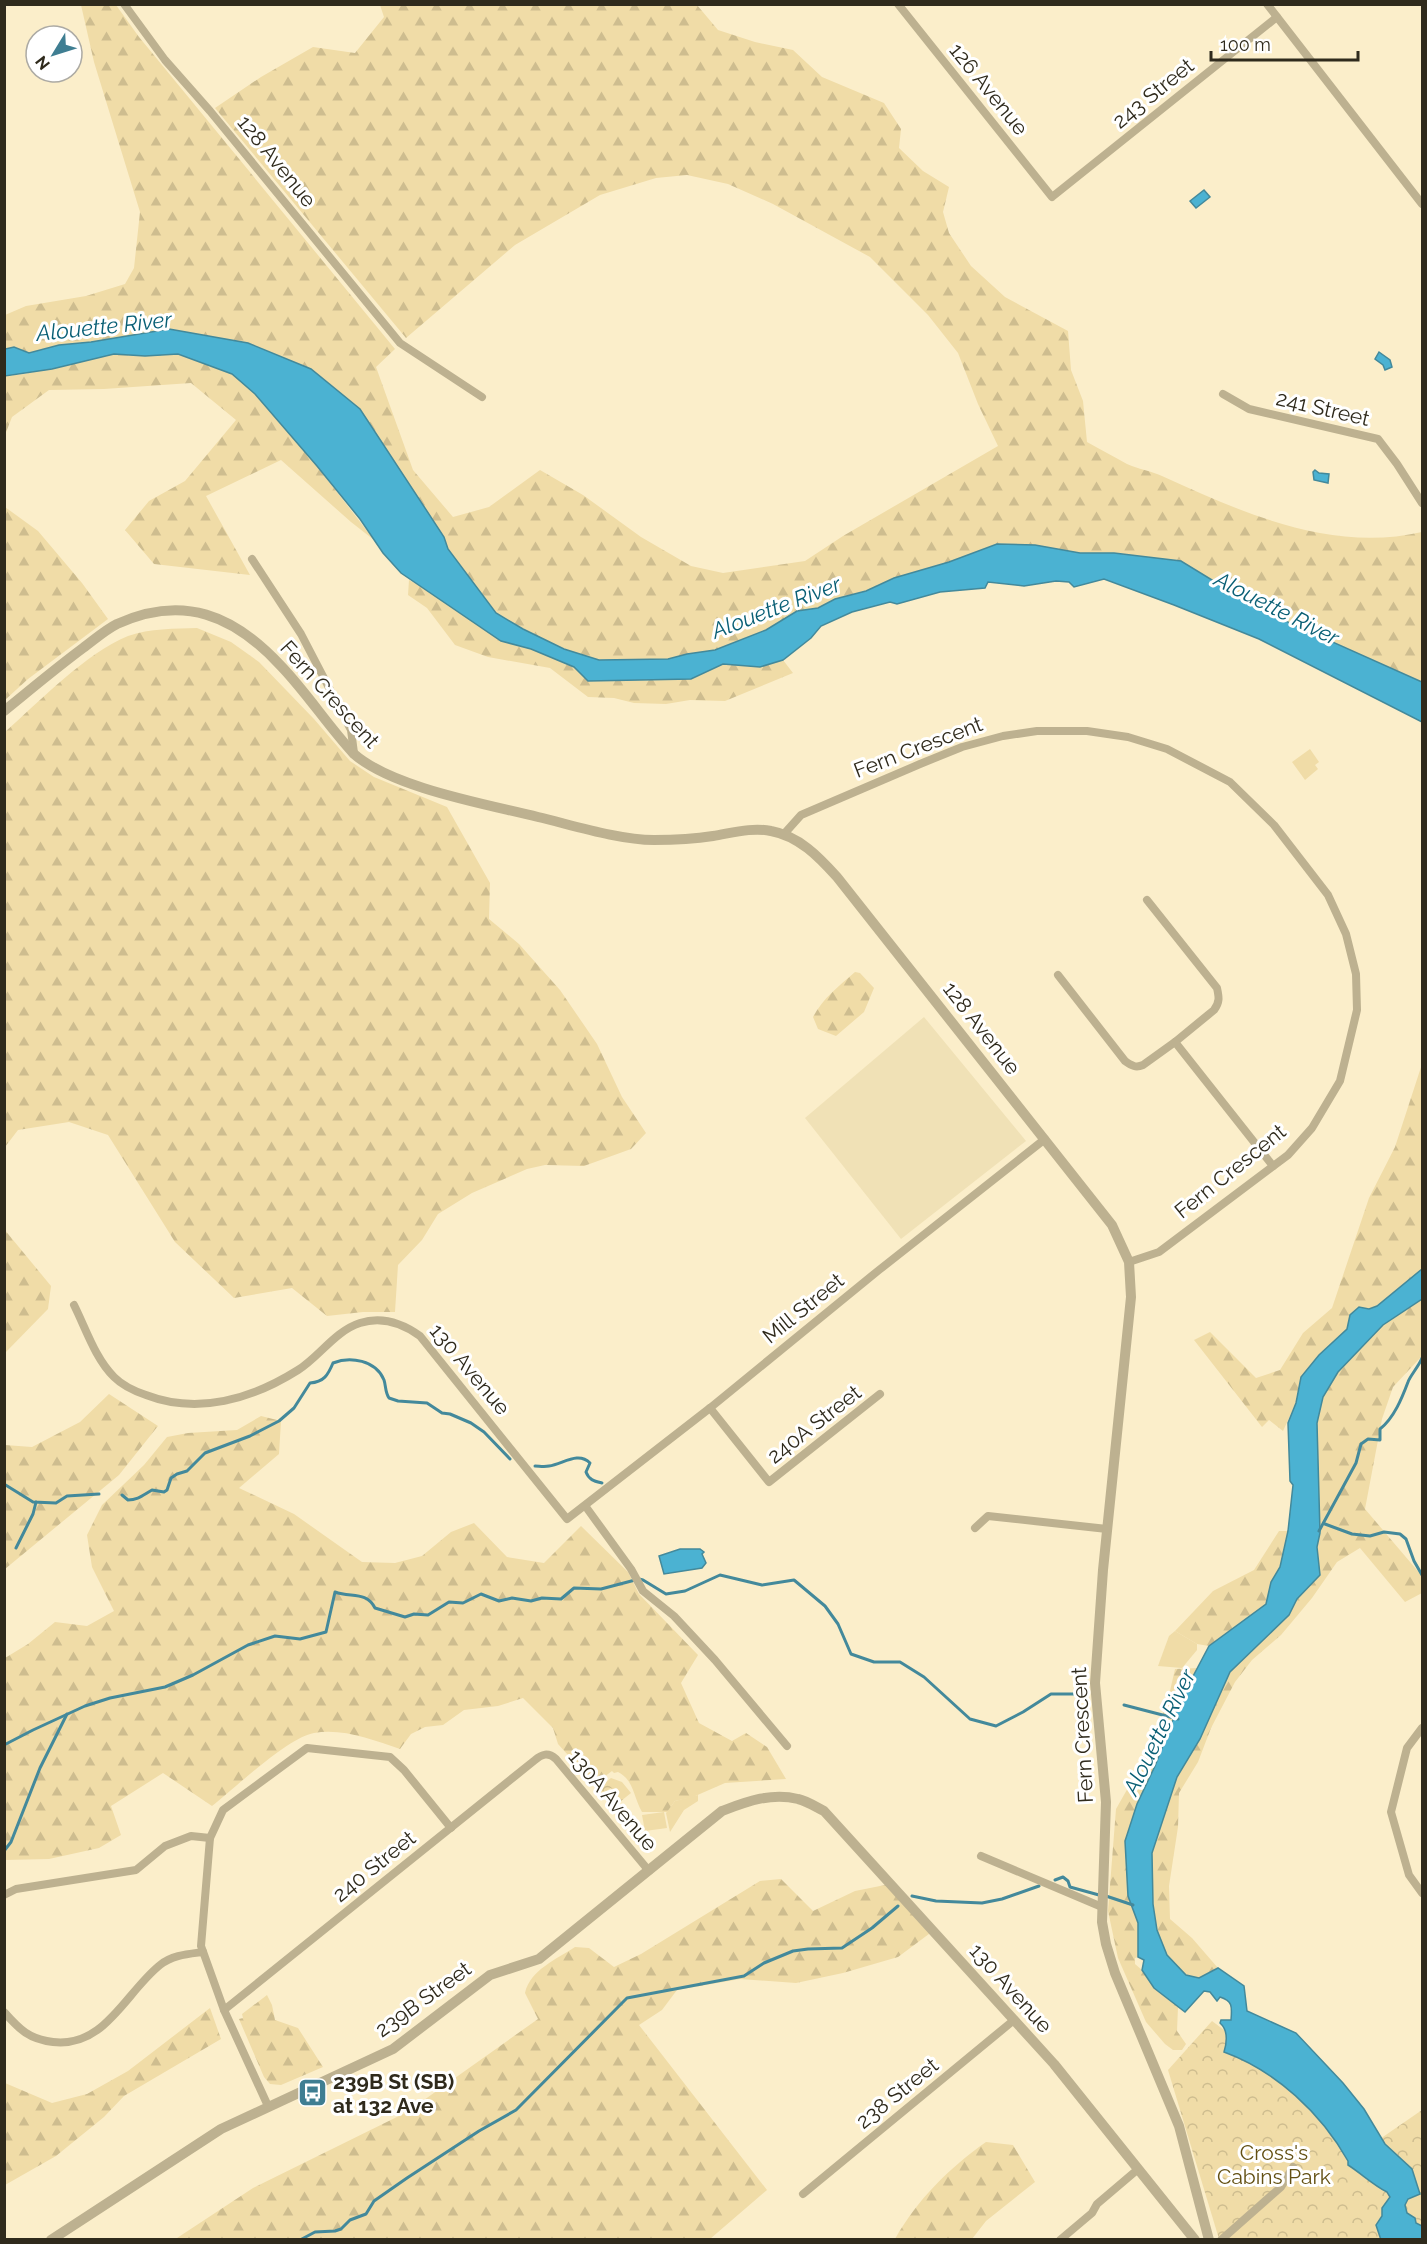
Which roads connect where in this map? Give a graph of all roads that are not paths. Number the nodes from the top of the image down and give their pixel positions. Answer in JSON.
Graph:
{"nodes":[{"id":1,"x":124,"y":4,"type":"edge"},
{"id":2,"x":898,"y":4,"type":"edge"},
{"id":3,"x":1267,"y":4,"type":"edge"},
{"id":4,"x":1277,"y":17,"type":"junction"},
{"id":5,"x":1052,"y":197,"type":"joint"},
{"id":6,"x":1422,"y":204,"type":"edge"},
{"id":7,"x":1223,"y":394,"type":"dead end"},
{"id":8,"x":482,"y":397,"type":"dead end"},
{"id":9,"x":1422,"y":503,"type":"edge"},
{"id":10,"x":252,"y":559,"type":"dead end"},
{"id":11,"x":4,"y":711,"type":"edge"},
{"id":12,"x":354,"y":754,"type":"junction"},
{"id":13,"x":784,"y":834,"type":"junction"},
{"id":14,"x":1147,"y":900,"type":"dead end"},
{"id":15,"x":1058,"y":975,"type":"dead end"},
{"id":16,"x":1175,"y":1042,"type":"junction"},
{"id":17,"x":1045,"y":1139,"type":"junction"},
{"id":18,"x":1273,"y":1166,"type":"junction"},
{"id":19,"x":1129,"y":1262,"type":"junction"},
{"id":20,"x":74,"y":1305,"type":"dead end"},
{"id":21,"x":880,"y":1394,"type":"dead end"},
{"id":22,"x":710,"y":1408,"type":"junction"},
{"id":23,"x":586,"y":1507,"type":"junction"},
{"id":24,"x":975,"y":1528,"type":"dead end"},
{"id":25,"x":1107,"y":1529,"type":"junction"},
{"id":26,"x":1422,"y":1728,"type":"edge"},
{"id":27,"x":787,"y":1746,"type":"dead end"},
{"id":28,"x":548,"y":1754,"type":"joint"},
{"id":29,"x":774,"y":1797,"type":"joint"},
{"id":30,"x":450,"y":1828,"type":"junction"},
{"id":31,"x":210,"y":1838,"type":"junction"},
{"id":32,"x":981,"y":1856,"type":"dead end"},
{"id":33,"x":649,"y":1871,"type":"junction"},
{"id":34,"x":1422,"y":1893,"type":"edge"},
{"id":35,"x":4,"y":1895,"type":"edge"},
{"id":36,"x":1102,"y":1905,"type":"junction"},
{"id":37,"x":203,"y":1952,"type":"junction"},
{"id":38,"x":224,"y":2010,"type":"junction"},
{"id":39,"x":4,"y":2012,"type":"edge"},
{"id":40,"x":1014,"y":2020,"type":"junction"},
{"id":41,"x":268,"y":2106,"type":"junction"},
{"id":42,"x":1293,"y":2167,"type":"dead end"},
{"id":43,"x":1137,"y":2170,"type":"junction"},
{"id":44,"x":803,"y":2194,"type":"dead end"},
{"id":45,"x":51,"y":2240,"type":"edge"},
{"id":46,"x":1060,"y":2240,"type":"edge"},
{"id":47,"x":1195,"y":2240,"type":"edge"},
{"id":48,"x":1209,"y":2240,"type":"edge"},
{"id":49,"x":1221,"y":2240,"type":"edge"}],
"edges":[{"from":1,"to":8,"type":"street","name":"128 Avenue"},
{"from":2,"to":5,"type":"street","name":"126 Avenue"},
{"from":3,"to":4,"type":"street"},
{"from":4,"to":5,"type":"street","name":"243 Street"},
{"from":4,"to":6,"type":"street"},
{"from":7,"to":9,"type":"street","name":"241 Street"},
{"from":10,"to":12,"type":"street"},
{"from":11,"to":12,"type":"street","name":"Fern Crescent"},
{"from":12,"to":13,"type":"street","name":"Fern Crescent"},
{"from":13,"to":17,"type":"street","name":"128 Avenue"},
{"from":13,"to":18,"type":"street","name":"Fern Crescent"},
{"from":14,"to":16,"type":"street"},
{"from":15,"to":16,"type":"street"},
{"from":16,"to":18,"type":"street"},
{"from":17,"to":19,"type":"street","name":"128 Avenue"},
{"from":17,"to":22,"type":"street","name":"Mill Street"},
{"from":18,"to":19,"type":"street","name":"Fern Crescent"},
{"from":19,"to":25,"type":"street","name":"Fern Crescent"},
{"from":20,"to":23,"type":"street","name":"130 Avenue"},
{"from":21,"to":22,"type":"street","name":"240A Street"},
{"from":22,"to":23,"type":"street","name":"Mill Street"},
{"from":23,"to":27,"type":"street"},
{"from":24,"to":25,"type":"street"},
{"from":25,"to":36,"type":"street","name":"Fern Crescent"},
{"from":26,"to":34,"type":"street"},
{"from":28,"to":30,"type":"street","name":"240 Street"},
{"from":28,"to":33,"type":"street","name":"130A Avenue"},
{"from":29,"to":33,"type":"street","name":"239B Street"},
{"from":29,"to":40,"type":"street","name":"130 Avenue"},
{"from":30,"to":31,"type":"street"},
{"from":30,"to":38,"type":"street","name":"240 Street"},
{"from":31,"to":35,"type":"street"},
{"from":31,"to":37,"type":"street"},
{"from":32,"to":36,"type":"street"},
{"from":33,"to":41,"type":"street","name":"239B Street"},
{"from":36,"to":48,"type":"street","name":"Fern Crescent"},
{"from":37,"to":38,"type":"street"},
{"from":37,"to":39,"type":"street"},
{"from":38,"to":41,"type":"street"},
{"from":40,"to":43,"type":"street","name":"130 Avenue"},
{"from":40,"to":44,"type":"street","name":"238 Street"},
{"from":41,"to":45,"type":"street","name":"239B Street"},
{"from":42,"to":49,"type":"street"},
{"from":43,"to":46,"type":"street"},
{"from":43,"to":47,"type":"street","name":"130 Avenue"}]}
